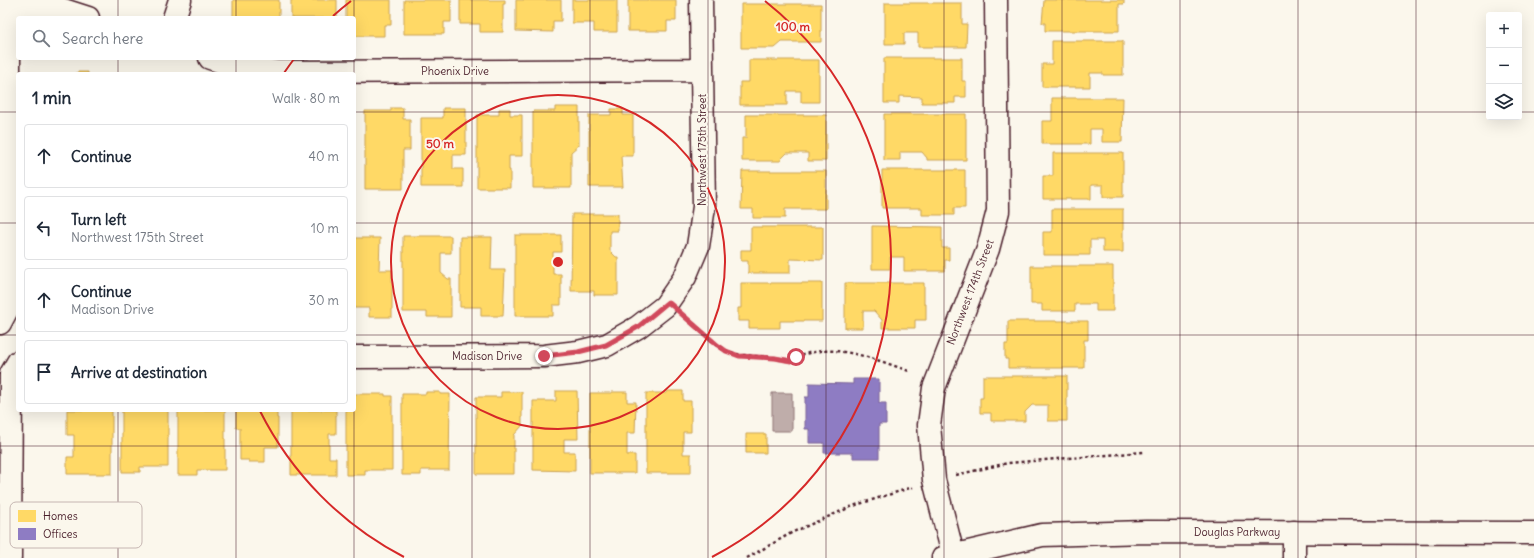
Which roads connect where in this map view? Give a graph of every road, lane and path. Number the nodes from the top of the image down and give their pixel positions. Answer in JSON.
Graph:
{"nodes":[{"id":1,"x":180,"y":0,"type":"edge"},
{"id":2,"x":701,"y":0,"type":"edge"},
{"id":3,"x":996,"y":0,"type":"edge"},
{"id":4,"x":6,"y":5,"type":"edge"},
{"id":5,"x":82,"y":16,"type":"edge"},
{"id":6,"x":175,"y":16,"type":"edge"},
{"id":7,"x":216,"y":60,"type":"edge"},
{"id":8,"x":702,"y":70,"type":"junction"},
{"id":9,"x":278,"y":72,"type":"edge"},
{"id":10,"x":278,"y":72,"type":"edge"},
{"id":11,"x":668,"y":302,"type":"junction"},
{"id":12,"x":9,"y":319,"type":"edge"},
{"id":13,"x":638,"y":327,"type":"joint"},
{"id":14,"x":356,"y":357,"type":"edge"},
{"id":15,"x":9,"y":363,"type":"edge"},
{"id":16,"x":909,"y":371,"type":"dead end"},
{"id":17,"x":1144,"y":452,"type":"dead end"},
{"id":18,"x":934,"y":480,"type":"junction"},
{"id":19,"x":11,"y":502,"type":"edge"},
{"id":20,"x":1294,"y":532,"type":"junction"},
{"id":21,"x":1534,"y":533,"type":"edge"},
{"id":22,"x":10,"y":548,"type":"edge"},
{"id":23,"x":950,"y":557,"type":"edge"},
{"id":24,"x":10,"y":558,"type":"edge"},
{"id":25,"x":747,"y":558,"type":"edge"},
{"id":26,"x":1294,"y":558,"type":"edge"}],
"edges":[{"from":1,"to":6,"type":"street"},
{"from":2,"to":8,"type":"street","name":"Northwest 175th Street"},
{"from":3,"to":18,"type":"street","name":"Northwest 174th Street"},
{"from":4,"to":5,"type":"street"},
{"from":4,"to":12,"type":"street"},
{"from":7,"to":10,"type":"street","name":"Phoenix Drive"},
{"from":8,"to":9,"type":"street","name":"Phoenix Drive"},
{"from":8,"to":11,"type":"street","name":"Northwest 175th Street"},
{"from":11,"to":13,"type":"street","name":"Northwest 175th Street"},
{"from":11,"to":16,"type":"path"},
{"from":13,"to":14,"type":"street","name":"Madison Drive"},
{"from":15,"to":19,"type":"street"},
{"from":17,"to":18,"type":"path"},
{"from":18,"to":23,"type":"street","name":"Northwest 174th Street"},
{"from":18,"to":25,"type":"path"},
{"from":20,"to":21,"type":"street","name":"Douglas Parkway"},
{"from":20,"to":23,"type":"street","name":"Douglas Parkway"},
{"from":20,"to":26,"type":"street"},
{"from":22,"to":24,"type":"street"}]}
